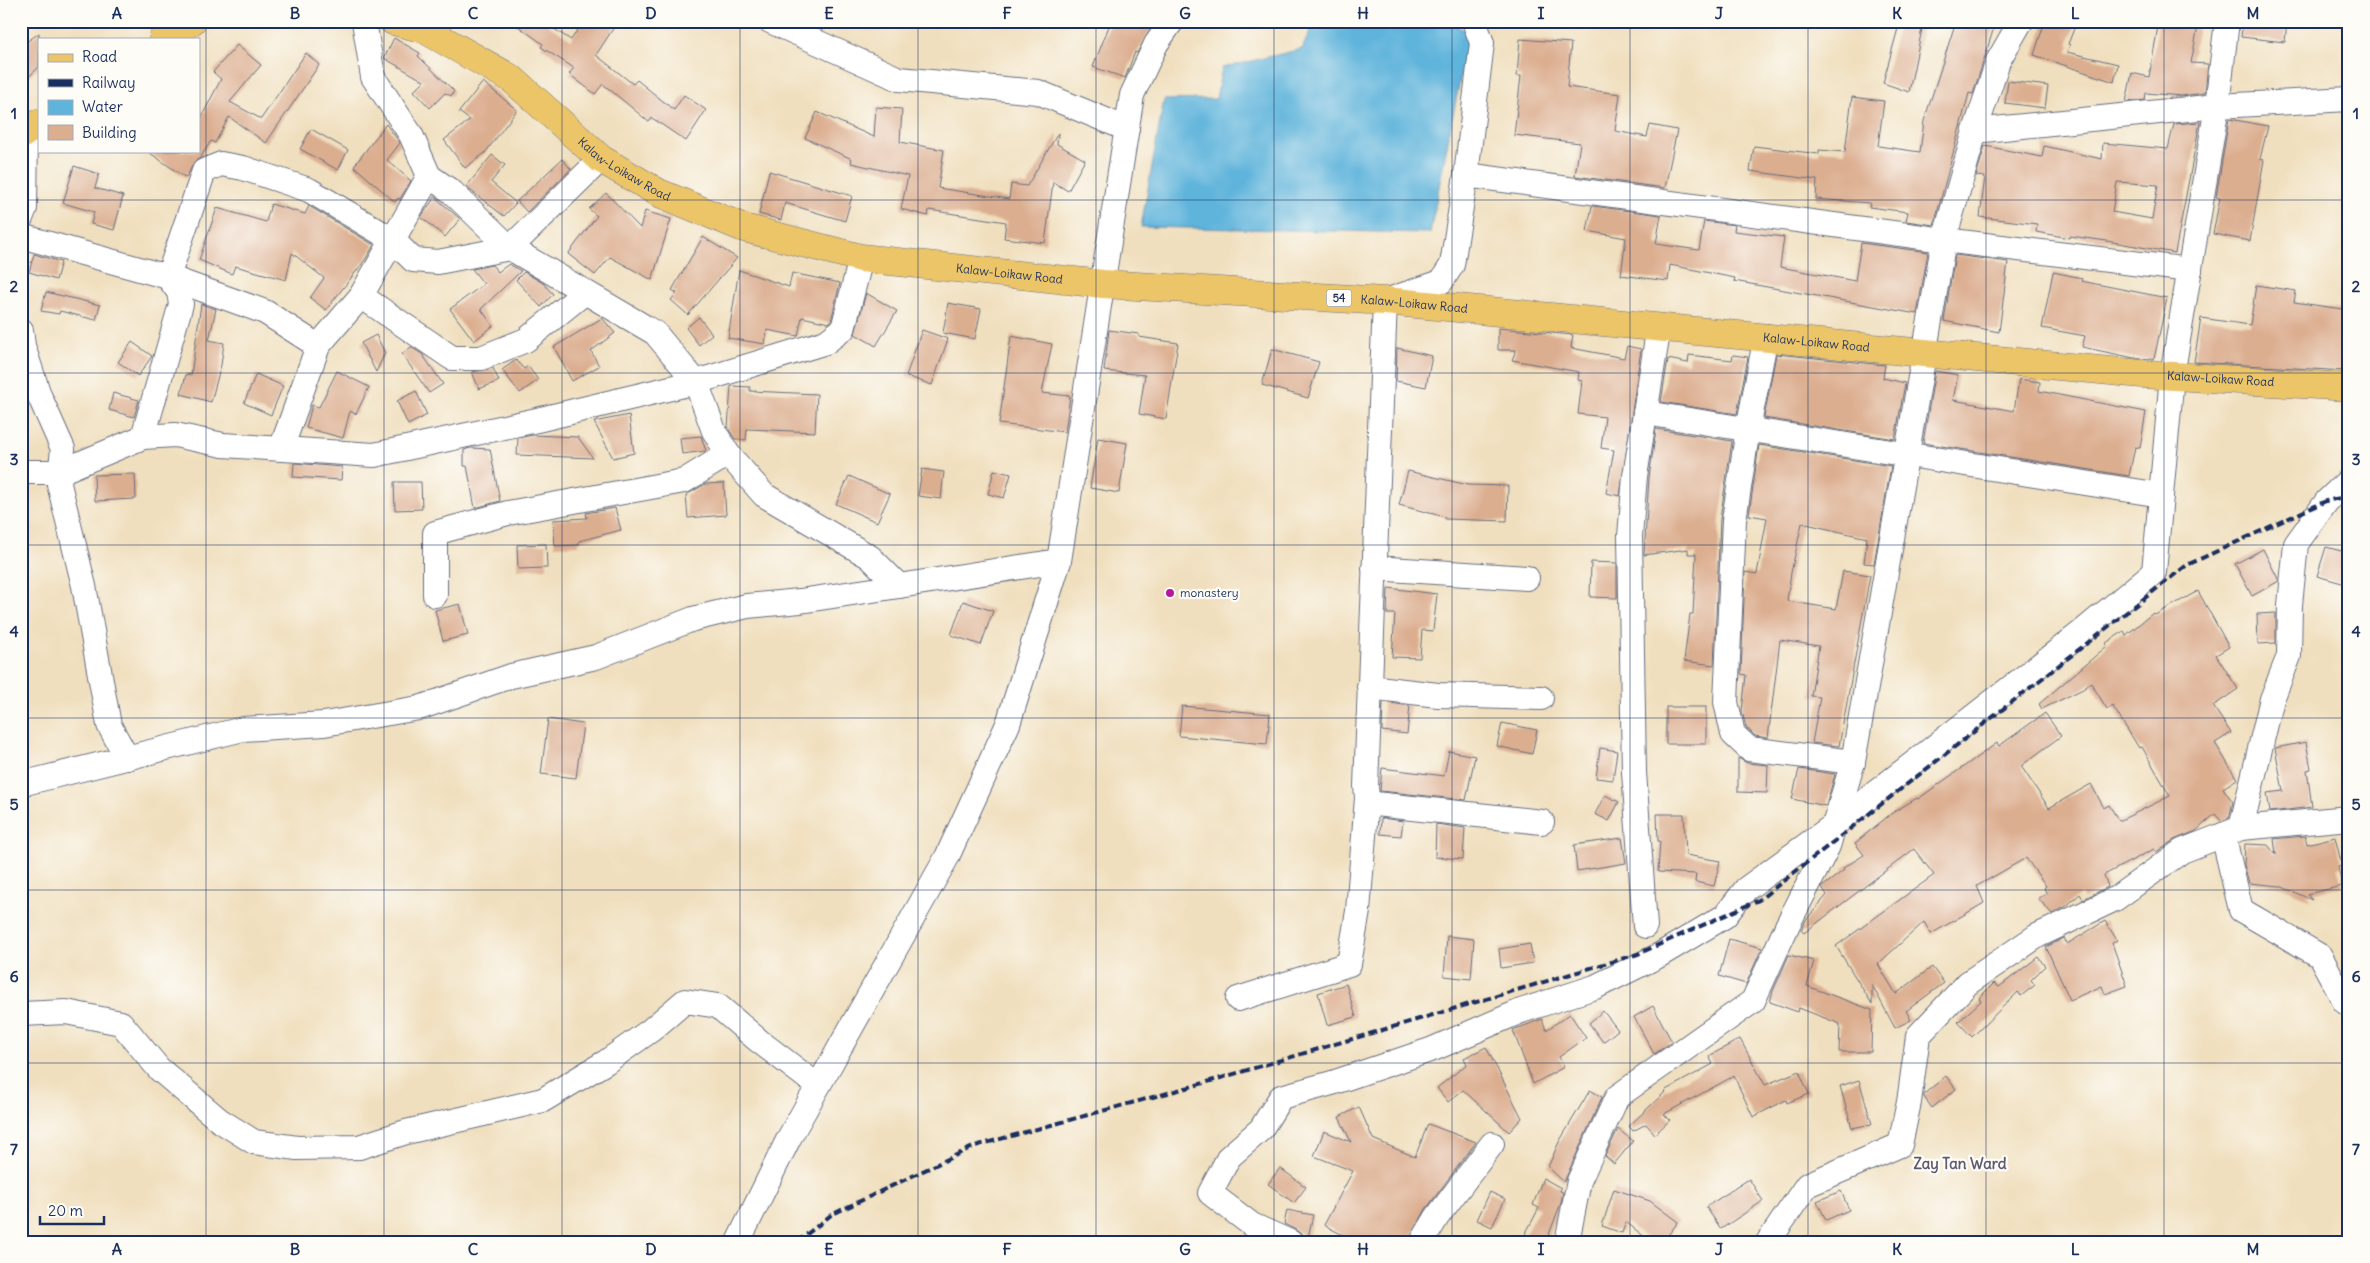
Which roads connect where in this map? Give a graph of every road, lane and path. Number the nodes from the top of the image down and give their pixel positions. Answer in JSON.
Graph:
{"nodes":[{"id":1,"x":192,"y":21,"type":"edge"},
{"id":2,"x":364,"y":21,"type":"edge"},
{"id":3,"x":393,"y":21,"type":"edge"},
{"id":4,"x":770,"y":21,"type":"edge"},
{"id":5,"x":1172,"y":21,"type":"edge"},
{"id":6,"x":1474,"y":21,"type":"edge"},
{"id":7,"x":2021,"y":21,"type":"edge"},
{"id":8,"x":2227,"y":21,"type":"edge"},
{"id":9,"x":165,"y":38,"type":"edge"},
{"id":10,"x":2349,"y":99,"type":"edge"},
{"id":11,"x":2217,"y":106,"type":"junction"},
{"id":12,"x":1126,"y":129,"type":"junction"},
{"id":13,"x":29,"y":130,"type":"edge"},
{"id":14,"x":1975,"y":131,"type":"junction"},
{"id":15,"x":601,"y":159,"type":"junction"},
{"id":16,"x":1466,"y":175,"type":"junction"},
{"id":17,"x":429,"y":176,"type":"junction"},
{"id":18,"x":21,"y":218,"type":"edge"},
{"id":19,"x":21,"y":236,"type":"edge"},
{"id":20,"x":393,"y":240,"type":"junction"},
{"id":21,"x":1944,"y":240,"type":"junction"},
{"id":22,"x":510,"y":248,"type":"junction"},
{"id":23,"x":861,"y":258,"type":"junction"},
{"id":24,"x":2190,"y":270,"type":"junction"},
{"id":25,"x":168,"y":277,"type":"junction"},
{"id":26,"x":1103,"y":284,"type":"junction"},
{"id":27,"x":584,"y":293,"type":"junction"},
{"id":28,"x":361,"y":296,"type":"junction"},
{"id":29,"x":1385,"y":301,"type":"junction"},
{"id":30,"x":1659,"y":326,"type":"junction"},
{"id":31,"x":21,"y":330,"type":"edge"},
{"id":32,"x":1766,"y":336,"type":"junction"},
{"id":33,"x":318,"y":346,"type":"junction"},
{"id":34,"x":1925,"y":351,"type":"junction"},
{"id":35,"x":2172,"y":376,"type":"junction"},
{"id":36,"x":696,"y":382,"type":"junction"},
{"id":37,"x":2349,"y":387,"type":"edge"},
{"id":38,"x":1645,"y":413,"type":"junction"},
{"id":39,"x":1748,"y":429,"type":"junction"},
{"id":40,"x":143,"y":437,"type":"junction"},
{"id":41,"x":281,"y":450,"type":"junction"},
{"id":42,"x":728,"y":454,"type":"junction"},
{"id":43,"x":1907,"y":454,"type":"junction"},
{"id":44,"x":21,"y":472,"type":"edge"},
{"id":45,"x":60,"y":472,"type":"junction"},
{"id":46,"x":2349,"y":480,"type":"edge"},
{"id":47,"x":2161,"y":495,"type":"junction"},
{"id":48,"x":1059,"y":561,"type":"junction"},
{"id":49,"x":1374,"y":568,"type":"junction"},
{"id":50,"x":1527,"y":578,"type":"dead end"},
{"id":51,"x":899,"y":586,"type":"junction"},
{"id":52,"x":435,"y":595,"type":"dead end"},
{"id":53,"x":1369,"y":687,"type":"junction"},
{"id":54,"x":1541,"y":698,"type":"dead end"},
{"id":55,"x":127,"y":758,"type":"junction"},
{"id":56,"x":1853,"y":762,"type":"junction"},
{"id":57,"x":21,"y":784,"type":"edge"},
{"id":58,"x":1368,"y":798,"type":"junction"},
{"id":59,"x":2349,"y":818,"type":"edge"},
{"id":60,"x":1542,"y":822,"type":"dead end"},
{"id":61,"x":1834,"y":825,"type":"junction"},
{"id":62,"x":2232,"y":831,"type":"junction"},
{"id":63,"x":1645,"y":926,"type":"dead end"},
{"id":64,"x":1238,"y":999,"type":"dead end"},
{"id":65,"x":2349,"y":1004,"type":"edge"},
{"id":66,"x":21,"y":1014,"type":"edge"},
{"id":67,"x":818,"y":1086,"type":"junction"},
{"id":68,"x":1492,"y":1144,"type":"dead end"},
{"id":69,"x":738,"y":1242,"type":"edge"},
{"id":70,"x":1290,"y":1242,"type":"edge"},
{"id":71,"x":1422,"y":1242,"type":"edge"},
{"id":72,"x":1566,"y":1242,"type":"edge"},
{"id":73,"x":1768,"y":1242,"type":"edge"}],
"edges":[{"from":1,"to":9,"type":"main road"},
{"from":2,"to":17,"type":"street"},
{"from":3,"to":15,"type":"main road","name":"Kalaw-Loikaw Road","number":"54"},
{"from":4,"to":12,"type":"street"},
{"from":5,"to":12,"type":"street"},
{"from":6,"to":16,"type":"street"},
{"from":7,"to":14,"type":"street"},
{"from":8,"to":11,"type":"street"},
{"from":10,"to":11,"type":"street"},
{"from":11,"to":14,"type":"street"},
{"from":11,"to":24,"type":"street"},
{"from":12,"to":26,"type":"street"},
{"from":13,"to":18,"type":"street"},
{"from":14,"to":21,"type":"street"},
{"from":15,"to":22,"type":"street"},
{"from":15,"to":23,"type":"main road","name":"Kalaw-Loikaw Road","number":"54"},
{"from":16,"to":21,"type":"street"},
{"from":16,"to":29,"type":"street"},
{"from":17,"to":20,"type":"street"},
{"from":17,"to":22,"type":"street"},
{"from":19,"to":25,"type":"street"},
{"from":20,"to":22,"type":"street"},
{"from":20,"to":25,"type":"street"},
{"from":20,"to":28,"type":"street"},
{"from":21,"to":24,"type":"street"},
{"from":21,"to":34,"type":"street"},
{"from":22,"to":27,"type":"street"},
{"from":23,"to":26,"type":"main road","name":"Kalaw-Loikaw Road","number":"54"},
{"from":23,"to":36,"type":"street"},
{"from":24,"to":35,"type":"street"},
{"from":25,"to":33,"type":"street"},
{"from":25,"to":40,"type":"street"},
{"from":26,"to":29,"type":"main road","name":"Kalaw-Loikaw Road","number":"54"},
{"from":26,"to":48,"type":"street"},
{"from":27,"to":28,"type":"street"},
{"from":27,"to":36,"type":"street"},
{"from":28,"to":33,"type":"street"},
{"from":29,"to":30,"type":"main road","name":"Kalaw-Loikaw Road","number":"54"},
{"from":29,"to":49,"type":"street"},
{"from":30,"to":32,"type":"main road","name":"Kalaw-Loikaw Road","number":"54"},
{"from":30,"to":38,"type":"street"},
{"from":31,"to":45,"type":"street"},
{"from":32,"to":34,"type":"main road","name":"Kalaw-Loikaw Road","number":"54"},
{"from":32,"to":39,"type":"street"},
{"from":33,"to":41,"type":"street"},
{"from":34,"to":35,"type":"main road","name":"Kalaw-Loikaw Road","number":"54"},
{"from":34,"to":43,"type":"street"},
{"from":35,"to":37,"type":"main road","name":"Kalaw-Loikaw Road","number":"54"},
{"from":35,"to":47,"type":"street"},
{"from":36,"to":41,"type":"street"},
{"from":36,"to":42,"type":"street"},
{"from":38,"to":39,"type":"street"},
{"from":38,"to":63,"type":"street"},
{"from":39,"to":43,"type":"street"},
{"from":39,"to":56,"type":"street"},
{"from":40,"to":41,"type":"street"},
{"from":40,"to":45,"type":"street"},
{"from":42,"to":51,"type":"street"},
{"from":42,"to":52,"type":"street"},
{"from":43,"to":47,"type":"street"},
{"from":43,"to":56,"type":"street"},
{"from":44,"to":45,"type":"street"},
{"from":45,"to":55,"type":"street"},
{"from":46,"to":62,"type":"street"},
{"from":47,"to":61,"type":"street"},
{"from":48,"to":51,"type":"street"},
{"from":48,"to":67,"type":"street"},
{"from":49,"to":50,"type":"street"},
{"from":49,"to":53,"type":"street"},
{"from":51,"to":55,"type":"street"},
{"from":53,"to":54,"type":"street"},
{"from":53,"to":58,"type":"street"},
{"from":55,"to":57,"type":"street"},
{"from":56,"to":61,"type":"street"},
{"from":58,"to":60,"type":"street"},
{"from":58,"to":64,"type":"street"},
{"from":59,"to":62,"type":"street"},
{"from":61,"to":70,"type":"street"},
{"from":61,"to":72,"type":"street"},
{"from":62,"to":65,"type":"street"},
{"from":62,"to":73,"type":"street"},
{"from":66,"to":67,"type":"street"},
{"from":67,"to":69,"type":"street"},
{"from":68,"to":71,"type":"street"}]}
